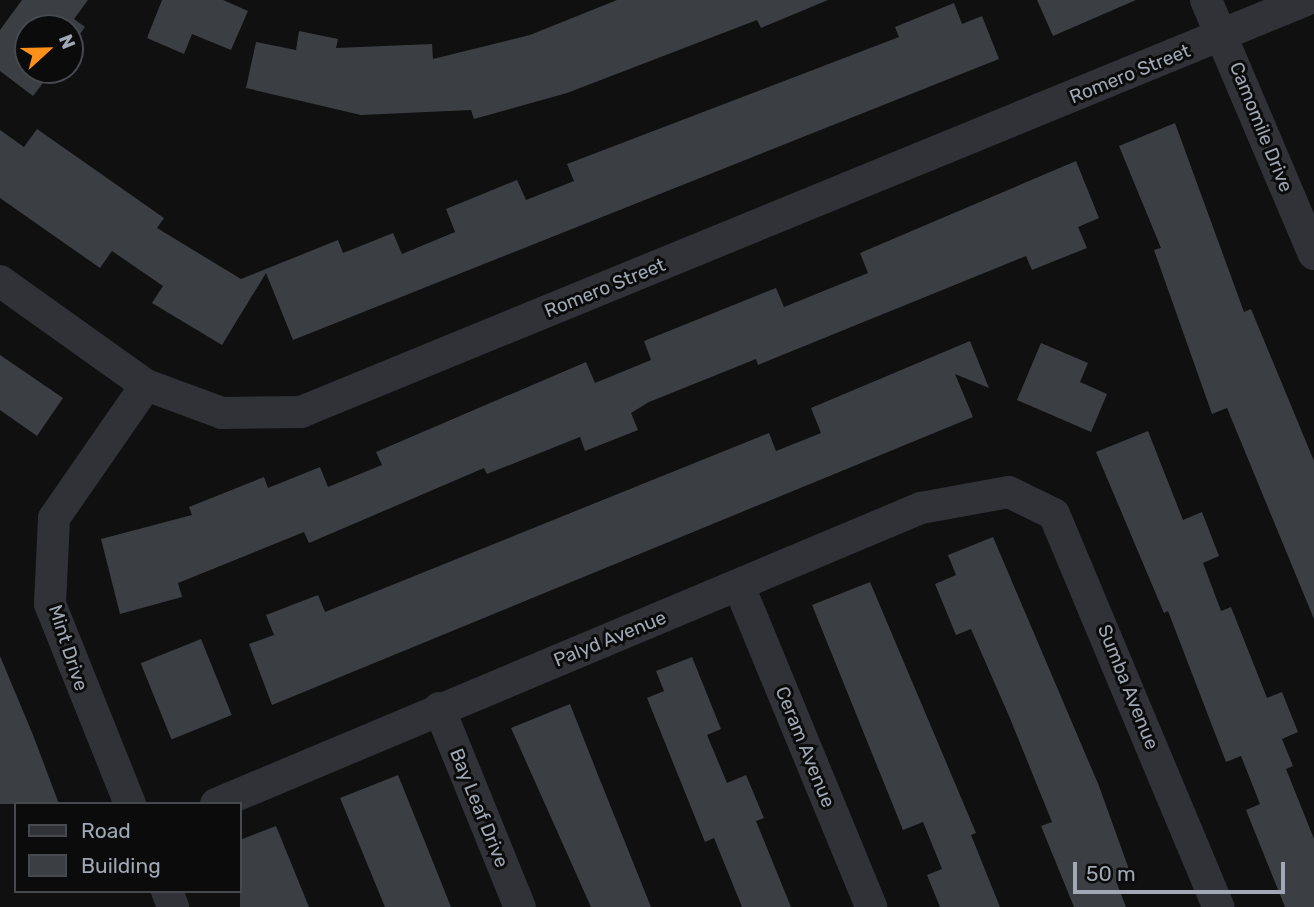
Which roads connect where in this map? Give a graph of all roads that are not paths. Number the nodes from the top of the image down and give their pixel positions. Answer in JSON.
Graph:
{"nodes":[{"id":1,"x":1206,"y":0,"type":"edge"},
{"id":2,"x":1306,"y":0,"type":"edge"},
{"id":3,"x":1224,"y":36,"type":"junction"},
{"id":4,"x":1314,"y":254,"type":"edge"},
{"id":5,"x":0,"y":281,"type":"edge"},
{"id":6,"x":146,"y":385,"type":"junction"},
{"id":7,"x":1009,"y":492,"type":"joint"},
{"id":8,"x":739,"y":586,"type":"junction"},
{"id":9,"x":439,"y":708,"type":"junction"},
{"id":10,"x":129,"y":802,"type":"edge"},
{"id":11,"x":221,"y":802,"type":"edge"},
{"id":12,"x":520,"y":907,"type":"edge"},
{"id":13,"x":871,"y":907,"type":"edge"},
{"id":14,"x":1218,"y":907,"type":"edge"}],
"edges":[{"from":1,"to":3,"type":"street","name":"Camomile Drive"},
{"from":2,"to":3,"type":"street","name":"Romero Street"},
{"from":3,"to":4,"type":"street","name":"Camomile Drive"},
{"from":3,"to":6,"type":"street","name":"Romero Street"},
{"from":5,"to":6,"type":"street","name":"Romero Street"},
{"from":6,"to":10,"type":"street","name":"Mint Drive"},
{"from":7,"to":8,"type":"street","name":"Palyd Avenue"},
{"from":7,"to":14,"type":"street","name":"Sumba Avenue"},
{"from":8,"to":9,"type":"street","name":"Palyd Avenue"},
{"from":8,"to":13,"type":"street","name":"Ceram Avenue"},
{"from":9,"to":11,"type":"street","name":"Palyd Avenue"},
{"from":9,"to":12,"type":"street","name":"Bay Leaf Drive"}]}
